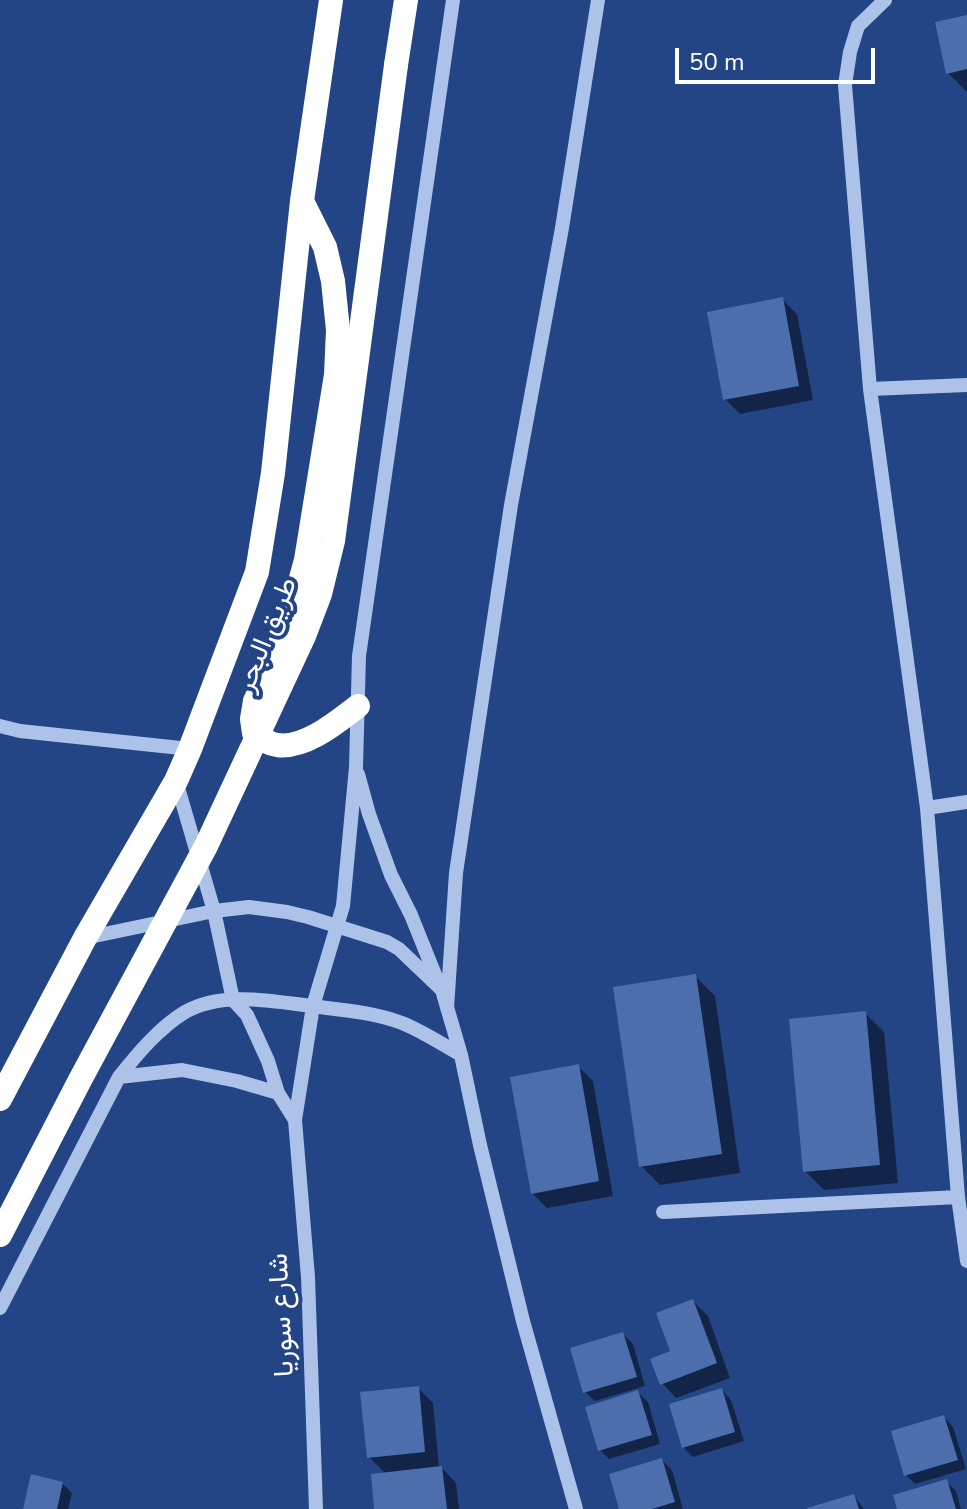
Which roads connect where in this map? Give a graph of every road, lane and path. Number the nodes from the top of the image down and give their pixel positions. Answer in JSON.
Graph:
{"nodes":[{"id":1,"x":331,"y":0,"type":"edge"},
{"id":2,"x":406,"y":0,"type":"edge"},
{"id":3,"x":453,"y":0,"type":"edge"},
{"id":4,"x":598,"y":0,"type":"edge"},
{"id":5,"x":885,"y":0,"type":"edge"},
{"id":6,"x":302,"y":201,"type":"junction"},
{"id":7,"x":967,"y":385,"type":"edge"},
{"id":8,"x":870,"y":389,"type":"junction"},
{"id":9,"x":358,"y":706,"type":"junction"},
{"id":10,"x":0,"y":726,"type":"edge"},
{"id":11,"x":190,"y":749,"type":"junction"},
{"id":12,"x":356,"y":767,"type":"junction"},
{"id":13,"x":176,"y":781,"type":"junction"},
{"id":14,"x":967,"y":802,"type":"edge"},
{"id":15,"x":927,"y":808,"type":"junction"},
{"id":16,"x":214,"y":911,"type":"junction"},
{"id":17,"x":338,"y":926,"type":"junction"},
{"id":18,"x":85,"y":938,"type":"junction"},
{"id":19,"x":442,"y":990,"type":"junction"},
{"id":20,"x":233,"y":1000,"type":"junction"},
{"id":21,"x":313,"y":1006,"type":"junction"},
{"id":22,"x":447,"y":1008,"type":"junction"},
{"id":23,"x":461,"y":1055,"type":"junction"},
{"id":24,"x":119,"y":1077,"type":"junction"},
{"id":25,"x":278,"y":1093,"type":"junction"},
{"id":26,"x":0,"y":1099,"type":"edge"},
{"id":27,"x":295,"y":1120,"type":"junction"},
{"id":28,"x":958,"y":1197,"type":"junction"},
{"id":29,"x":663,"y":1212,"type":"dead end"},
{"id":30,"x":0,"y":1235,"type":"edge"},
{"id":31,"x":966,"y":1242,"type":"edge"},
{"id":32,"x":967,"y":1261,"type":"edge"},
{"id":33,"x":0,"y":1308,"type":"edge"},
{"id":34,"x":316,"y":1509,"type":"edge"},
{"id":35,"x":576,"y":1509,"type":"edge"}],
"edges":[{"from":1,"to":6,"type":"highway","name":"طريق البحر"},
{"from":2,"to":30,"type":"highway","name":"طريق البحر","bridge":true},
{"from":3,"to":9,"type":"street"},
{"from":4,"to":22,"type":"street"},
{"from":5,"to":8,"type":"street"},
{"from":6,"to":9,"type":"highway"},
{"from":6,"to":11,"type":"highway","name":"طريق البحر"},
{"from":7,"to":8,"type":"street"},
{"from":8,"to":15,"type":"street"},
{"from":9,"to":12,"type":"street"},
{"from":10,"to":11,"type":"street"},
{"from":11,"to":13,"type":"highway","name":"طريق البحر"},
{"from":12,"to":17,"type":"street"},
{"from":12,"to":19,"type":"street"},
{"from":13,"to":16,"type":"street"},
{"from":13,"to":18,"type":"highway","name":"طريق البحر"},
{"from":14,"to":15,"type":"street"},
{"from":15,"to":28,"type":"street"},
{"from":16,"to":17,"type":"street"},
{"from":16,"to":18,"type":"street"},
{"from":16,"to":20,"type":"street"},
{"from":17,"to":19,"type":"street"},
{"from":17,"to":21,"type":"street"},
{"from":18,"to":26,"type":"highway","name":"طريق البحر"},
{"from":19,"to":22,"type":"street"},
{"from":20,"to":21,"type":"street"},
{"from":20,"to":24,"type":"street"},
{"from":20,"to":25,"type":"street"},
{"from":21,"to":23,"type":"street"},
{"from":21,"to":27,"type":"street"},
{"from":22,"to":23,"type":"street"},
{"from":23,"to":35,"type":"street"},
{"from":24,"to":25,"type":"street"},
{"from":24,"to":33,"type":"street"},
{"from":25,"to":27,"type":"street"},
{"from":27,"to":34,"type":"street","name":"شارع سوريا"},
{"from":28,"to":29,"type":"street"},
{"from":28,"to":31,"type":"street"},
{"from":31,"to":32,"type":"street"}]}
